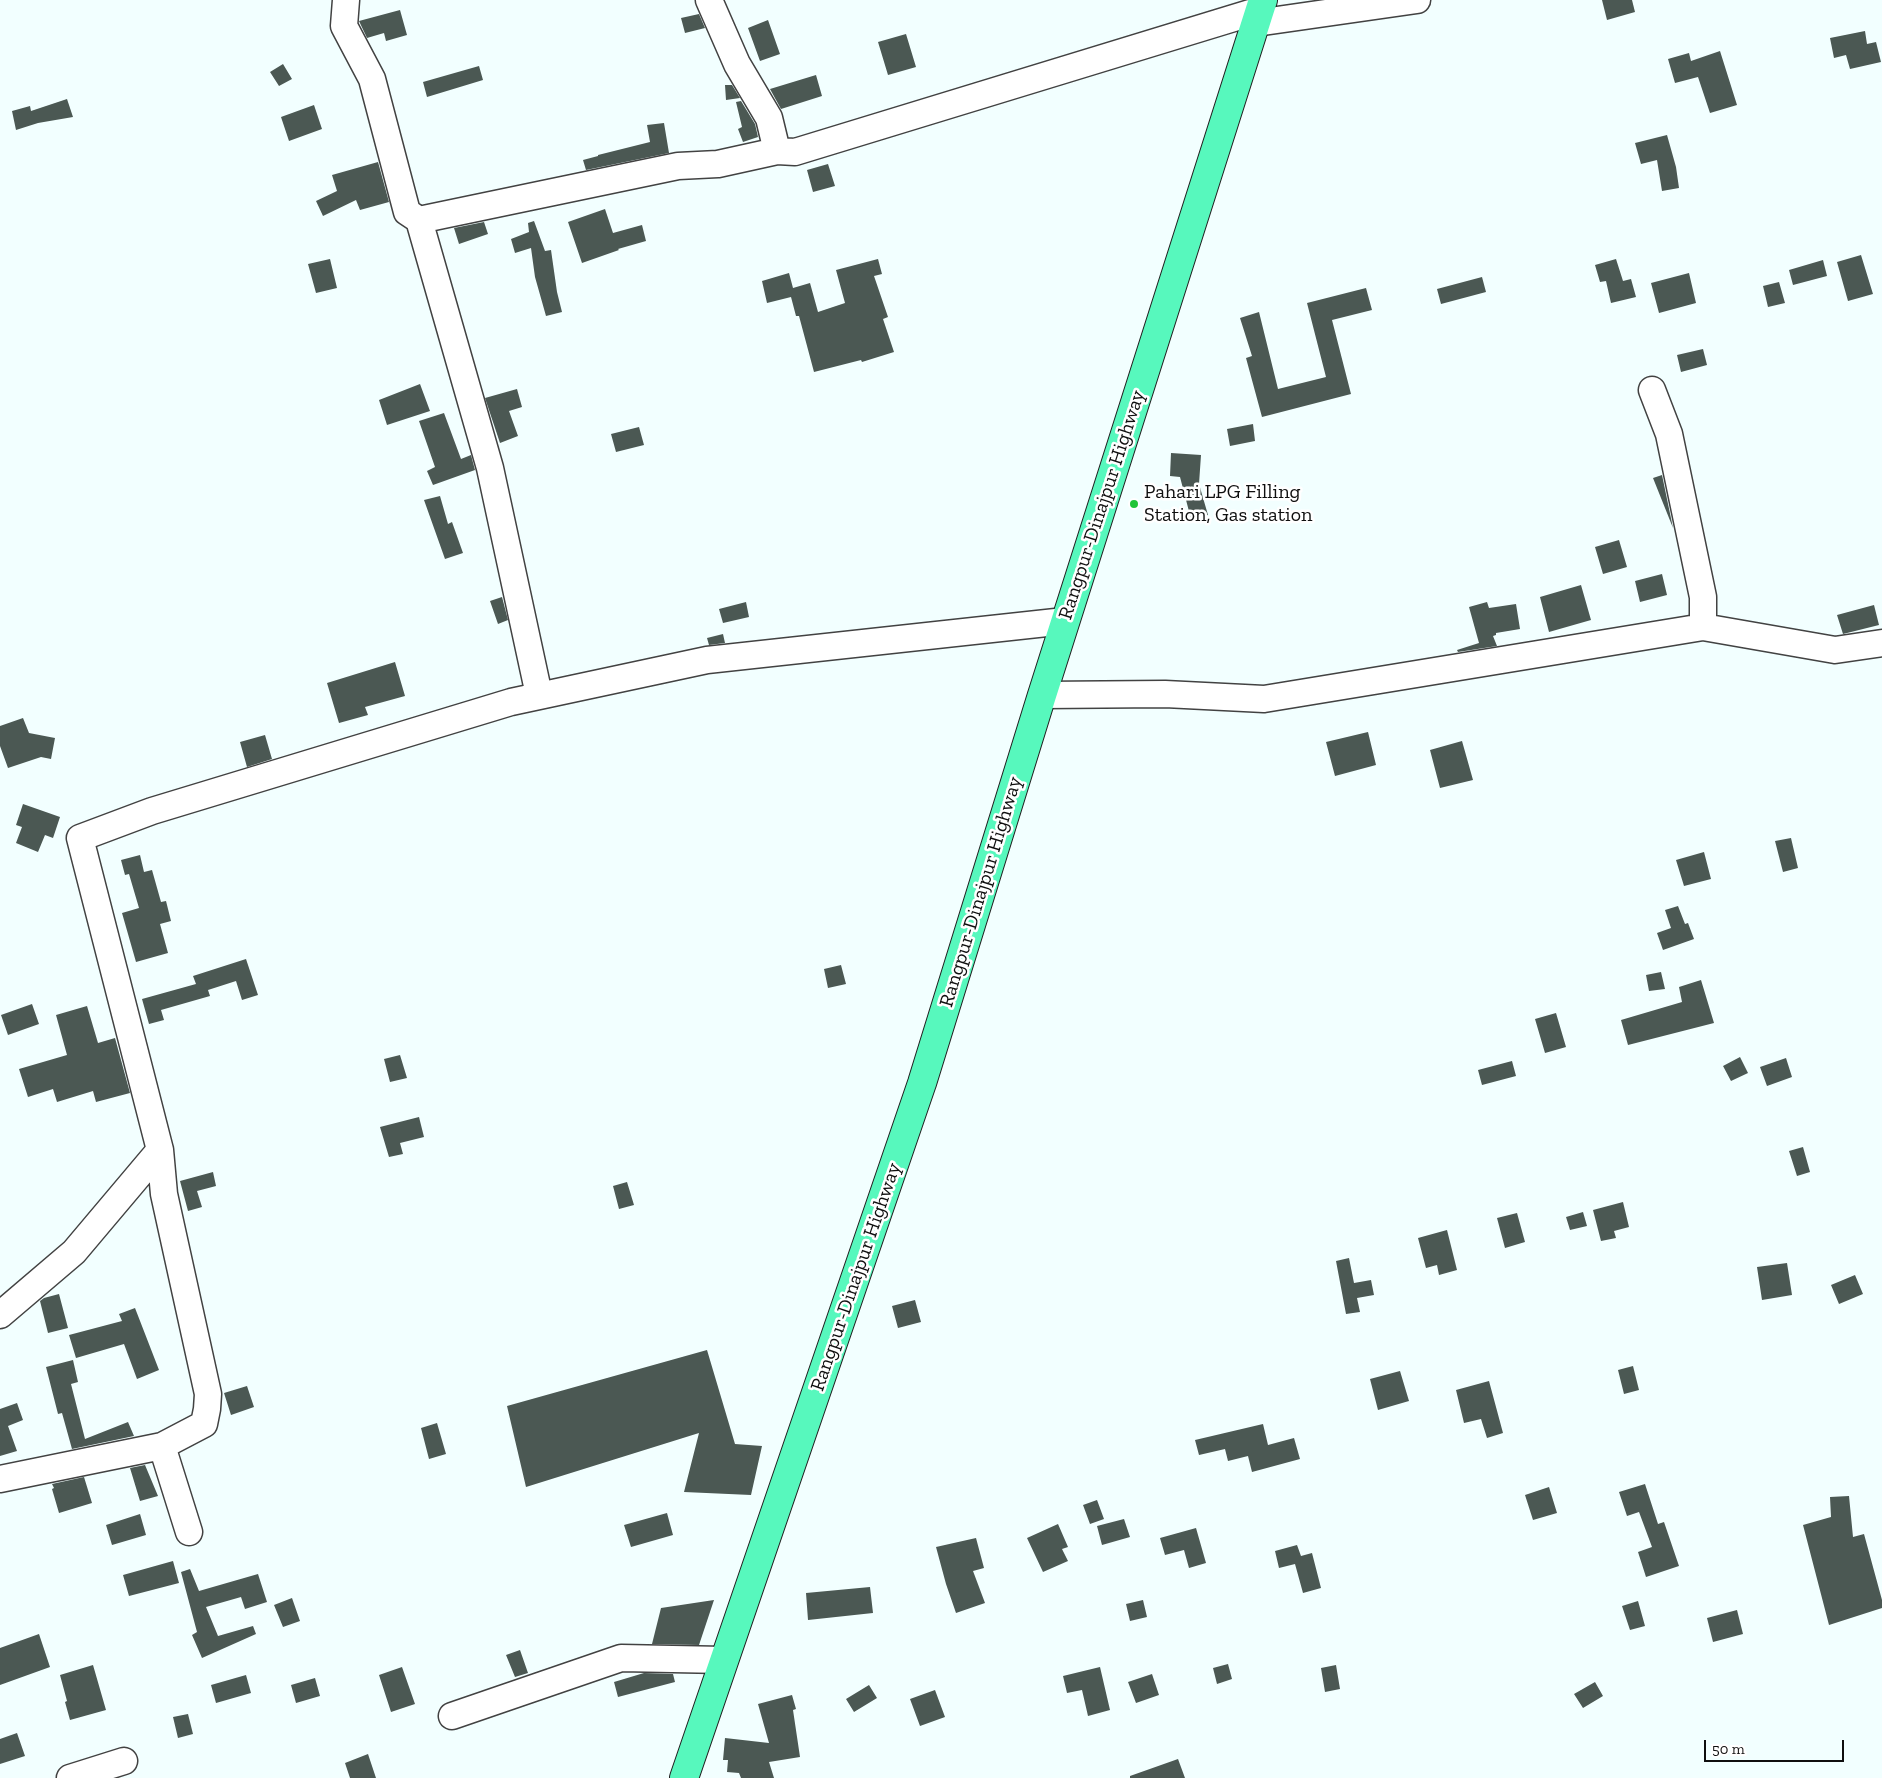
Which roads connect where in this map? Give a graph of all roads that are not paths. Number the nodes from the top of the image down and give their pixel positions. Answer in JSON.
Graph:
{"nodes":[{"id":1,"x":346,"y":0,"type":"edge"},
{"id":2,"x":709,"y":0,"type":"edge"},
{"id":3,"x":1417,"y":0,"type":"edge"},
{"id":4,"x":1260,"y":11,"type":"edge"},
{"id":5,"x":777,"y":151,"type":"junction"},
{"id":6,"x":419,"y":220,"type":"junction"},
{"id":7,"x":1652,"y":390,"type":"dead end"},
{"id":8,"x":1065,"y":620,"type":"junction"},
{"id":9,"x":1703,"y":627,"type":"junction"},
{"id":10,"x":1882,"y":643,"type":"edge"},
{"id":11,"x":540,"y":695,"type":"junction"},
{"id":12,"x":1042,"y":695,"type":"junction"},
{"id":13,"x":160,"y":1150,"type":"junction"},
{"id":14,"x":0,"y":1314,"type":"edge"},
{"id":15,"x":162,"y":1446,"type":"junction"},
{"id":16,"x":0,"y":1479,"type":"edge"},
{"id":17,"x":189,"y":1532,"type":"dead end"},
{"id":18,"x":724,"y":1660,"type":"junction"},
{"id":19,"x":452,"y":1716,"type":"dead end"},
{"id":20,"x":124,"y":1761,"type":"dead end"},
{"id":21,"x":70,"y":1778,"type":"edge"},
{"id":22,"x":684,"y":1778,"type":"edge"}],
"edges":[{"from":1,"to":6,"type":"street"},
{"from":2,"to":5,"type":"street"},
{"from":3,"to":4,"type":"street"},
{"from":4,"to":5,"type":"street"},
{"from":4,"to":8,"type":"highway","name":"Rangpur-Dinajpur Highway"},
{"from":5,"to":6,"type":"street"},
{"from":6,"to":11,"type":"street"},
{"from":7,"to":9,"type":"street"},
{"from":8,"to":11,"type":"street"},
{"from":8,"to":12,"type":"highway","name":"Rangpur-Dinajpur Highway"},
{"from":9,"to":10,"type":"street"},
{"from":9,"to":12,"type":"street"},
{"from":11,"to":13,"type":"street"},
{"from":12,"to":18,"type":"highway","name":"Rangpur-Dinajpur Highway"},
{"from":13,"to":14,"type":"street"},
{"from":13,"to":15,"type":"street"},
{"from":15,"to":16,"type":"street"},
{"from":15,"to":17,"type":"street"},
{"from":18,"to":19,"type":"street"},
{"from":18,"to":22,"type":"highway","name":"Rangpur-Dinajpur Highway"},
{"from":20,"to":21,"type":"street"}]}
